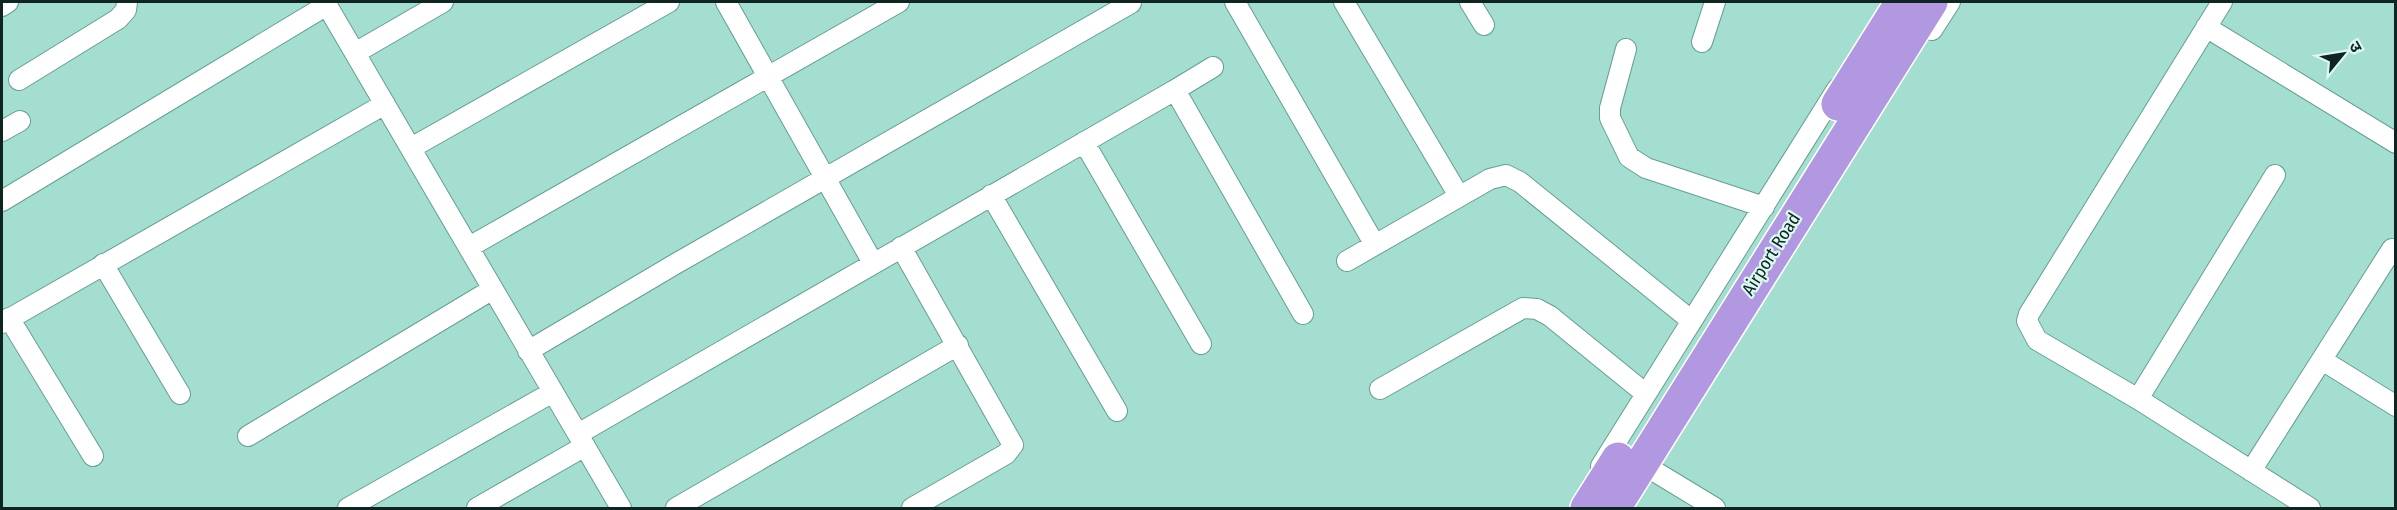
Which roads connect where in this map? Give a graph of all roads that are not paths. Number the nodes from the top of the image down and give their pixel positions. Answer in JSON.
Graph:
{"nodes":[{"id":1,"x":8,"y":2,"type":"edge"},
{"id":2,"x":127,"y":2,"type":"edge"},
{"id":3,"x":443,"y":2,"type":"edge"},
{"id":4,"x":669,"y":2,"type":"edge"},
{"id":5,"x":726,"y":2,"type":"edge"},
{"id":6,"x":899,"y":2,"type":"edge"},
{"id":7,"x":1235,"y":2,"type":"edge"},
{"id":8,"x":1344,"y":2,"type":"edge"},
{"id":9,"x":1470,"y":2,"type":"edge"},
{"id":10,"x":1715,"y":2,"type":"edge"},
{"id":11,"x":1892,"y":2,"type":"edge"},
{"id":12,"x":1902,"y":2,"type":"edge"},
{"id":13,"x":1931,"y":2,"type":"edge"},
{"id":14,"x":1950,"y":2,"type":"edge"},
{"id":15,"x":2222,"y":2,"type":"edge"},
{"id":16,"x":326,"y":3,"type":"edge"},
{"id":17,"x":1131,"y":3,"type":"edge"},
{"id":18,"x":2,"y":6,"type":"edge"},
{"id":19,"x":1484,"y":25,"type":"dead end"},
{"id":20,"x":2206,"y":27,"type":"junction"},
{"id":21,"x":1702,"y":42,"type":"dead end"},
{"id":22,"x":1626,"y":49,"type":"dead end"},
{"id":23,"x":355,"y":53,"type":"junction"},
{"id":24,"x":1213,"y":67,"type":"dead end"},
{"id":25,"x":767,"y":78,"type":"junction"},
{"id":26,"x":19,"y":81,"type":"dead end"},
{"id":27,"x":1175,"y":90,"type":"junction"},
{"id":28,"x":385,"y":104,"type":"junction"},
{"id":29,"x":20,"y":121,"type":"dead end"},
{"id":30,"x":2,"y":131,"type":"edge"},
{"id":31,"x":1084,"y":142,"type":"junction"},
{"id":32,"x":2396,"y":143,"type":"edge"},
{"id":33,"x":411,"y":148,"type":"junction"},
{"id":34,"x":2276,"y":175,"type":"dead end"},
{"id":35,"x":825,"y":178,"type":"junction"},
{"id":36,"x":991,"y":195,"type":"junction"},
{"id":37,"x":1459,"y":196,"type":"junction"},
{"id":38,"x":2,"y":201,"type":"edge"},
{"id":39,"x":1764,"y":207,"type":"junction"},
{"id":40,"x":1375,"y":245,"type":"junction"},
{"id":41,"x":469,"y":247,"type":"junction"},
{"id":42,"x":901,"y":247,"type":"junction"},
{"id":43,"x":2392,"y":249,"type":"dead end"},
{"id":44,"x":1347,"y":261,"type":"dead end"},
{"id":45,"x":873,"y":263,"type":"junction"},
{"id":46,"x":103,"y":264,"type":"junction"},
{"id":47,"x":493,"y":289,"type":"junction"},
{"id":48,"x":1303,"y":314,"type":"dead end"},
{"id":49,"x":5,"y":321,"type":"edge"},
{"id":50,"x":1692,"y":321,"type":"junction"},
{"id":51,"x":1201,"y":344,"type":"dead end"},
{"id":52,"x":957,"y":345,"type":"junction"},
{"id":53,"x":528,"y":351,"type":"junction"},
{"id":54,"x":2322,"y":360,"type":"junction"},
{"id":55,"x":1380,"y":389,"type":"dead end"},
{"id":56,"x":554,"y":392,"type":"junction"},
{"id":57,"x":180,"y":394,"type":"dead end"},
{"id":58,"x":1646,"y":394,"type":"junction"},
{"id":59,"x":2138,"y":399,"type":"junction"},
{"id":60,"x":2396,"y":406,"type":"edge"},
{"id":61,"x":1117,"y":411,"type":"dead end"},
{"id":62,"x":248,"y":436,"type":"dead end"},
{"id":63,"x":582,"y":440,"type":"junction"},
{"id":64,"x":93,"y":456,"type":"dead end"},
{"id":65,"x":1648,"y":467,"type":"junction"},
{"id":66,"x":2252,"y":471,"type":"junction"},
{"id":67,"x":348,"y":508,"type":"edge"},
{"id":68,"x":477,"y":508,"type":"edge"},
{"id":69,"x":621,"y":508,"type":"edge"},
{"id":70,"x":676,"y":508,"type":"edge"},
{"id":71,"x":912,"y":508,"type":"edge"},
{"id":72,"x":1574,"y":508,"type":"edge"},
{"id":73,"x":1587,"y":508,"type":"edge"},
{"id":74,"x":1614,"y":508,"type":"edge"},
{"id":75,"x":1631,"y":508,"type":"edge"},
{"id":76,"x":1715,"y":508,"type":"edge"},
{"id":77,"x":2310,"y":508,"type":"edge"}],
"edges":[{"from":1,"to":18,"type":"street"},
{"from":2,"to":26,"type":"street"},
{"from":3,"to":23,"type":"street"},
{"from":4,"to":33,"type":"street"},
{"from":5,"to":25,"type":"street"},
{"from":6,"to":25,"type":"street"},
{"from":7,"to":40,"type":"street"},
{"from":8,"to":37,"type":"street"},
{"from":9,"to":19,"type":"street"},
{"from":10,"to":21,"type":"street"},
{"from":11,"to":39,"type":"street"},
{"from":12,"to":73,"type":"highway","name":"Airport Road"},
{"from":13,"to":65,"type":"highway","name":"Airport Road"},
{"from":14,"to":65,"type":"street"},
{"from":15,"to":20,"type":"street"},
{"from":16,"to":23,"type":"street"},
{"from":16,"to":38,"type":"street"},
{"from":17,"to":35,"type":"street"},
{"from":20,"to":32,"type":"street"},
{"from":20,"to":59,"type":"street"},
{"from":22,"to":39,"type":"street"},
{"from":23,"to":28,"type":"street"},
{"from":24,"to":27,"type":"street"},
{"from":25,"to":35,"type":"street"},
{"from":25,"to":41,"type":"street"},
{"from":27,"to":31,"type":"street"},
{"from":27,"to":48,"type":"street"},
{"from":28,"to":33,"type":"street"},
{"from":28,"to":46,"type":"street"},
{"from":29,"to":30,"type":"street"},
{"from":31,"to":36,"type":"street"},
{"from":31,"to":51,"type":"street"},
{"from":33,"to":41,"type":"street"},
{"from":34,"to":59,"type":"street"},
{"from":35,"to":45,"type":"street"},
{"from":35,"to":53,"type":"street"},
{"from":36,"to":42,"type":"street"},
{"from":36,"to":61,"type":"street"},
{"from":37,"to":40,"type":"street"},
{"from":37,"to":50,"type":"street"},
{"from":39,"to":50,"type":"street"},
{"from":40,"to":44,"type":"street"},
{"from":41,"to":47,"type":"street"},
{"from":42,"to":45,"type":"street"},
{"from":42,"to":52,"type":"street"},
{"from":43,"to":54,"type":"street"},
{"from":45,"to":63,"type":"street"},
{"from":46,"to":49,"type":"street"},
{"from":46,"to":57,"type":"street"},
{"from":47,"to":53,"type":"street"},
{"from":47,"to":62,"type":"street"},
{"from":49,"to":64,"type":"street"},
{"from":50,"to":58,"type":"street"},
{"from":52,"to":70,"type":"street"},
{"from":52,"to":71,"type":"street"},
{"from":53,"to":56,"type":"street"},
{"from":54,"to":60,"type":"street"},
{"from":54,"to":66,"type":"street"},
{"from":55,"to":58,"type":"street"},
{"from":56,"to":63,"type":"street"},
{"from":56,"to":67,"type":"street"},
{"from":58,"to":72,"type":"street"},
{"from":59,"to":66,"type":"street"},
{"from":63,"to":68,"type":"street"},
{"from":63,"to":69,"type":"street"},
{"from":65,"to":74,"type":"highway","name":"Airport Road"},
{"from":65,"to":75,"type":"street"},
{"from":65,"to":76,"type":"street"},
{"from":66,"to":77,"type":"street"}]}
